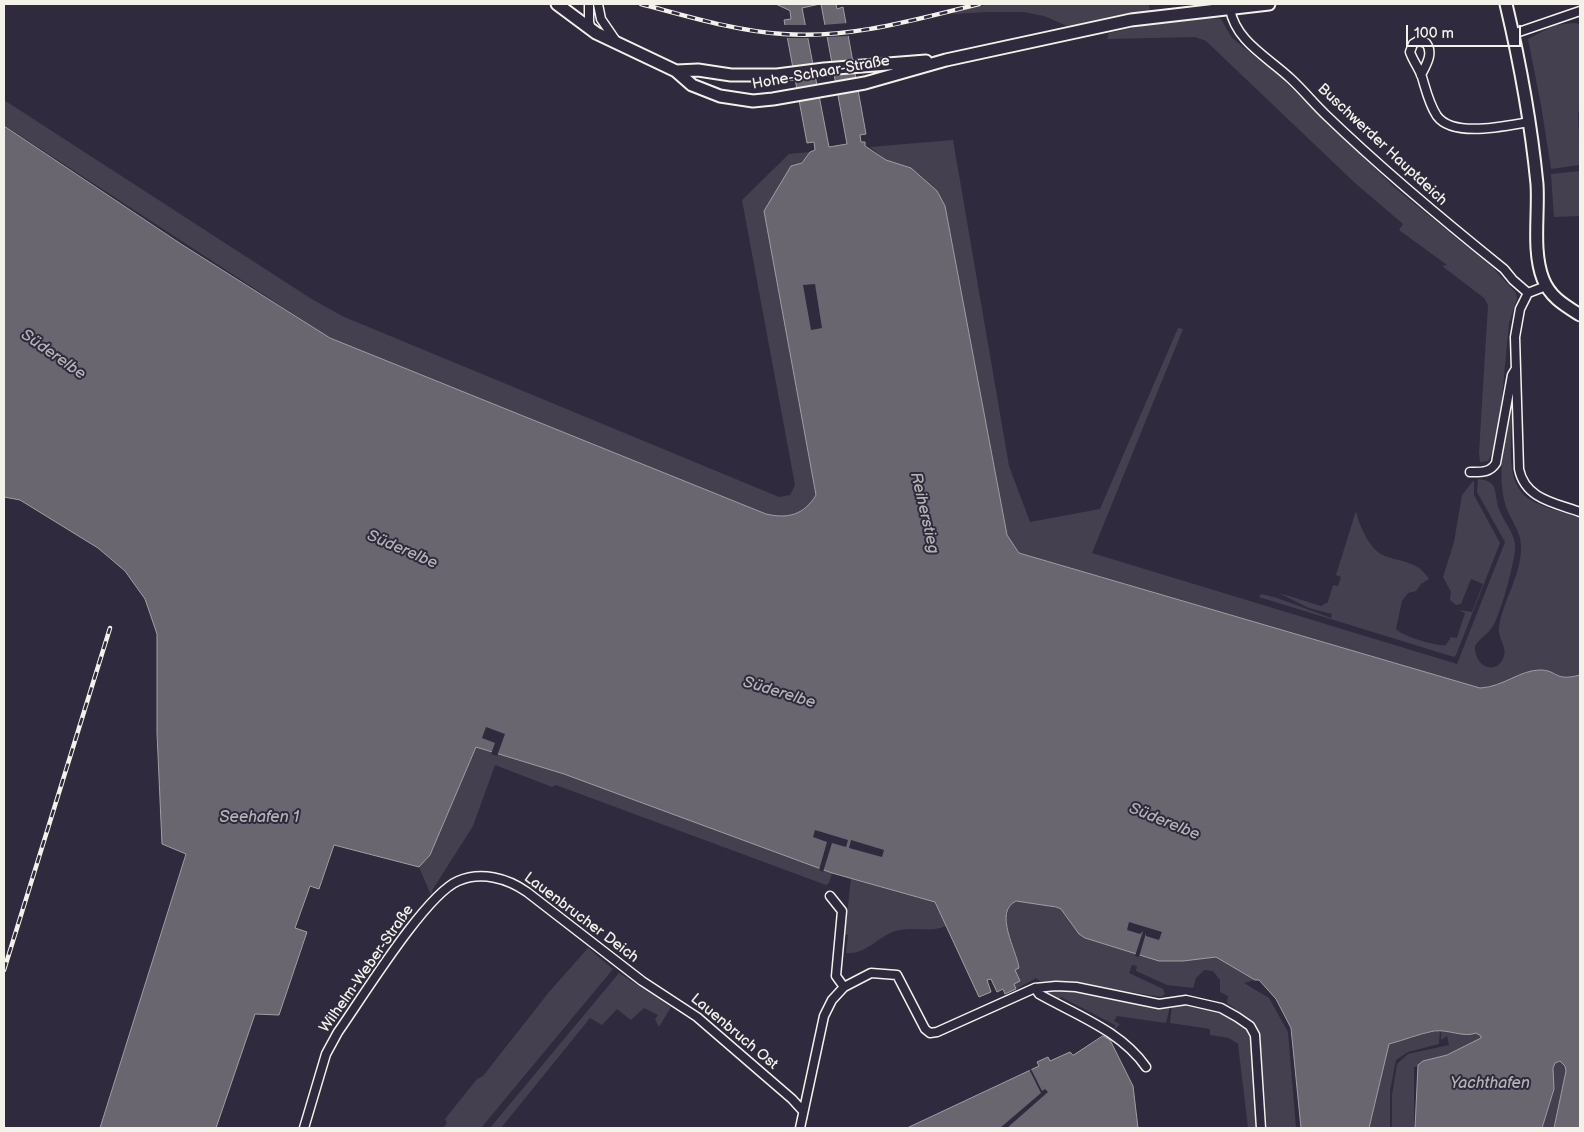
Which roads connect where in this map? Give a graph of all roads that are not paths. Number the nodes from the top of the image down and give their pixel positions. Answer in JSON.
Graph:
{"nodes":[{"id":1,"x":557,"y":4,"type":"edge"},
{"id":2,"x":589,"y":4,"type":"edge"},
{"id":3,"x":1269,"y":4,"type":"edge"},
{"id":4,"x":1506,"y":4,"type":"edge"},
{"id":5,"x":598,"y":6,"type":"edge"},
{"id":6,"x":1230,"y":9,"type":"junction"},
{"id":7,"x":1580,"y":11,"type":"edge"},
{"id":8,"x":583,"y":19,"type":"junction"},
{"id":9,"x":1513,"y":34,"type":"junction"},
{"id":10,"x":619,"y":44,"type":"junction"},
{"id":11,"x":946,"y":60,"type":"junction"},
{"id":12,"x":676,"y":71,"type":"junction"},
{"id":13,"x":1421,"y":75,"type":"dead end"},
{"id":14,"x":1529,"y":122,"type":"junction"},
{"id":15,"x":1546,"y":286,"type":"junction"},
{"id":16,"x":1528,"y":293,"type":"junction"},
{"id":17,"x":1580,"y":315,"type":"edge"},
{"id":18,"x":1516,"y":368,"type":"junction"},
{"id":19,"x":1470,"y":472,"type":"dead end"},
{"id":20,"x":1580,"y":512,"type":"edge"},
{"id":21,"x":471,"y":877,"type":"joint"},
{"id":22,"x":830,"y":896,"type":"dead end"},
{"id":23,"x":642,"y":981,"type":"joint"},
{"id":24,"x":844,"y":987,"type":"junction"},
{"id":25,"x":1035,"y":988,"type":"junction"},
{"id":26,"x":1146,"y":1067,"type":"dead end"},
{"id":27,"x":803,"y":1112,"type":"junction"},
{"id":28,"x":304,"y":1128,"type":"edge"},
{"id":29,"x":800,"y":1128,"type":"edge"},
{"id":30,"x":1261,"y":1128,"type":"edge"}],
"edges":[{"from":1,"to":8,"type":"main road","name":"Hohe-Schaar-Straße"},
{"from":2,"to":8,"type":"street"},
{"from":3,"to":6,"type":"main road","name":"Hohe-Schaar-Straße"},
{"from":4,"to":9,"type":"main road"},
{"from":5,"to":8,"type":"street"},
{"from":5,"to":10,"type":"street"},
{"from":6,"to":11,"type":"main road","name":"Hohe-Schaar-Straße"},
{"from":6,"to":16,"type":"street","name":"Buschwerder Hauptdeich"},
{"from":7,"to":9,"type":"street"},
{"from":8,"to":10,"type":"main road","name":"Hohe-Schaar-Straße"},
{"from":9,"to":14,"type":"main road"},
{"from":10,"to":12,"type":"main road","name":"Hohe-Schaar-Straße"},
{"from":11,"to":12,"type":"main road","name":"Hohe-Schaar-Straße"},
{"from":11,"to":12,"type":"main road","name":"Hohe-Schaar-Straße"},
{"from":13,"to":14,"type":"street"},
{"from":14,"to":15,"type":"main road"},
{"from":15,"to":16,"type":"street"},
{"from":15,"to":17,"type":"main road"},
{"from":16,"to":18,"type":"street"},
{"from":18,"to":19,"type":"street"},
{"from":18,"to":20,"type":"street"},
{"from":21,"to":23,"type":"street","name":"Lauenbrucher Deich"},
{"from":21,"to":28,"type":"street","name":"Wilhelm-Weber-Straße"},
{"from":22,"to":24,"type":"street"},
{"from":23,"to":27,"type":"street","name":"Lauenbruch Ost"},
{"from":24,"to":25,"type":"street"},
{"from":24,"to":27,"type":"street"},
{"from":25,"to":26,"type":"street"},
{"from":25,"to":30,"type":"street"},
{"from":27,"to":29,"type":"street"}]}
